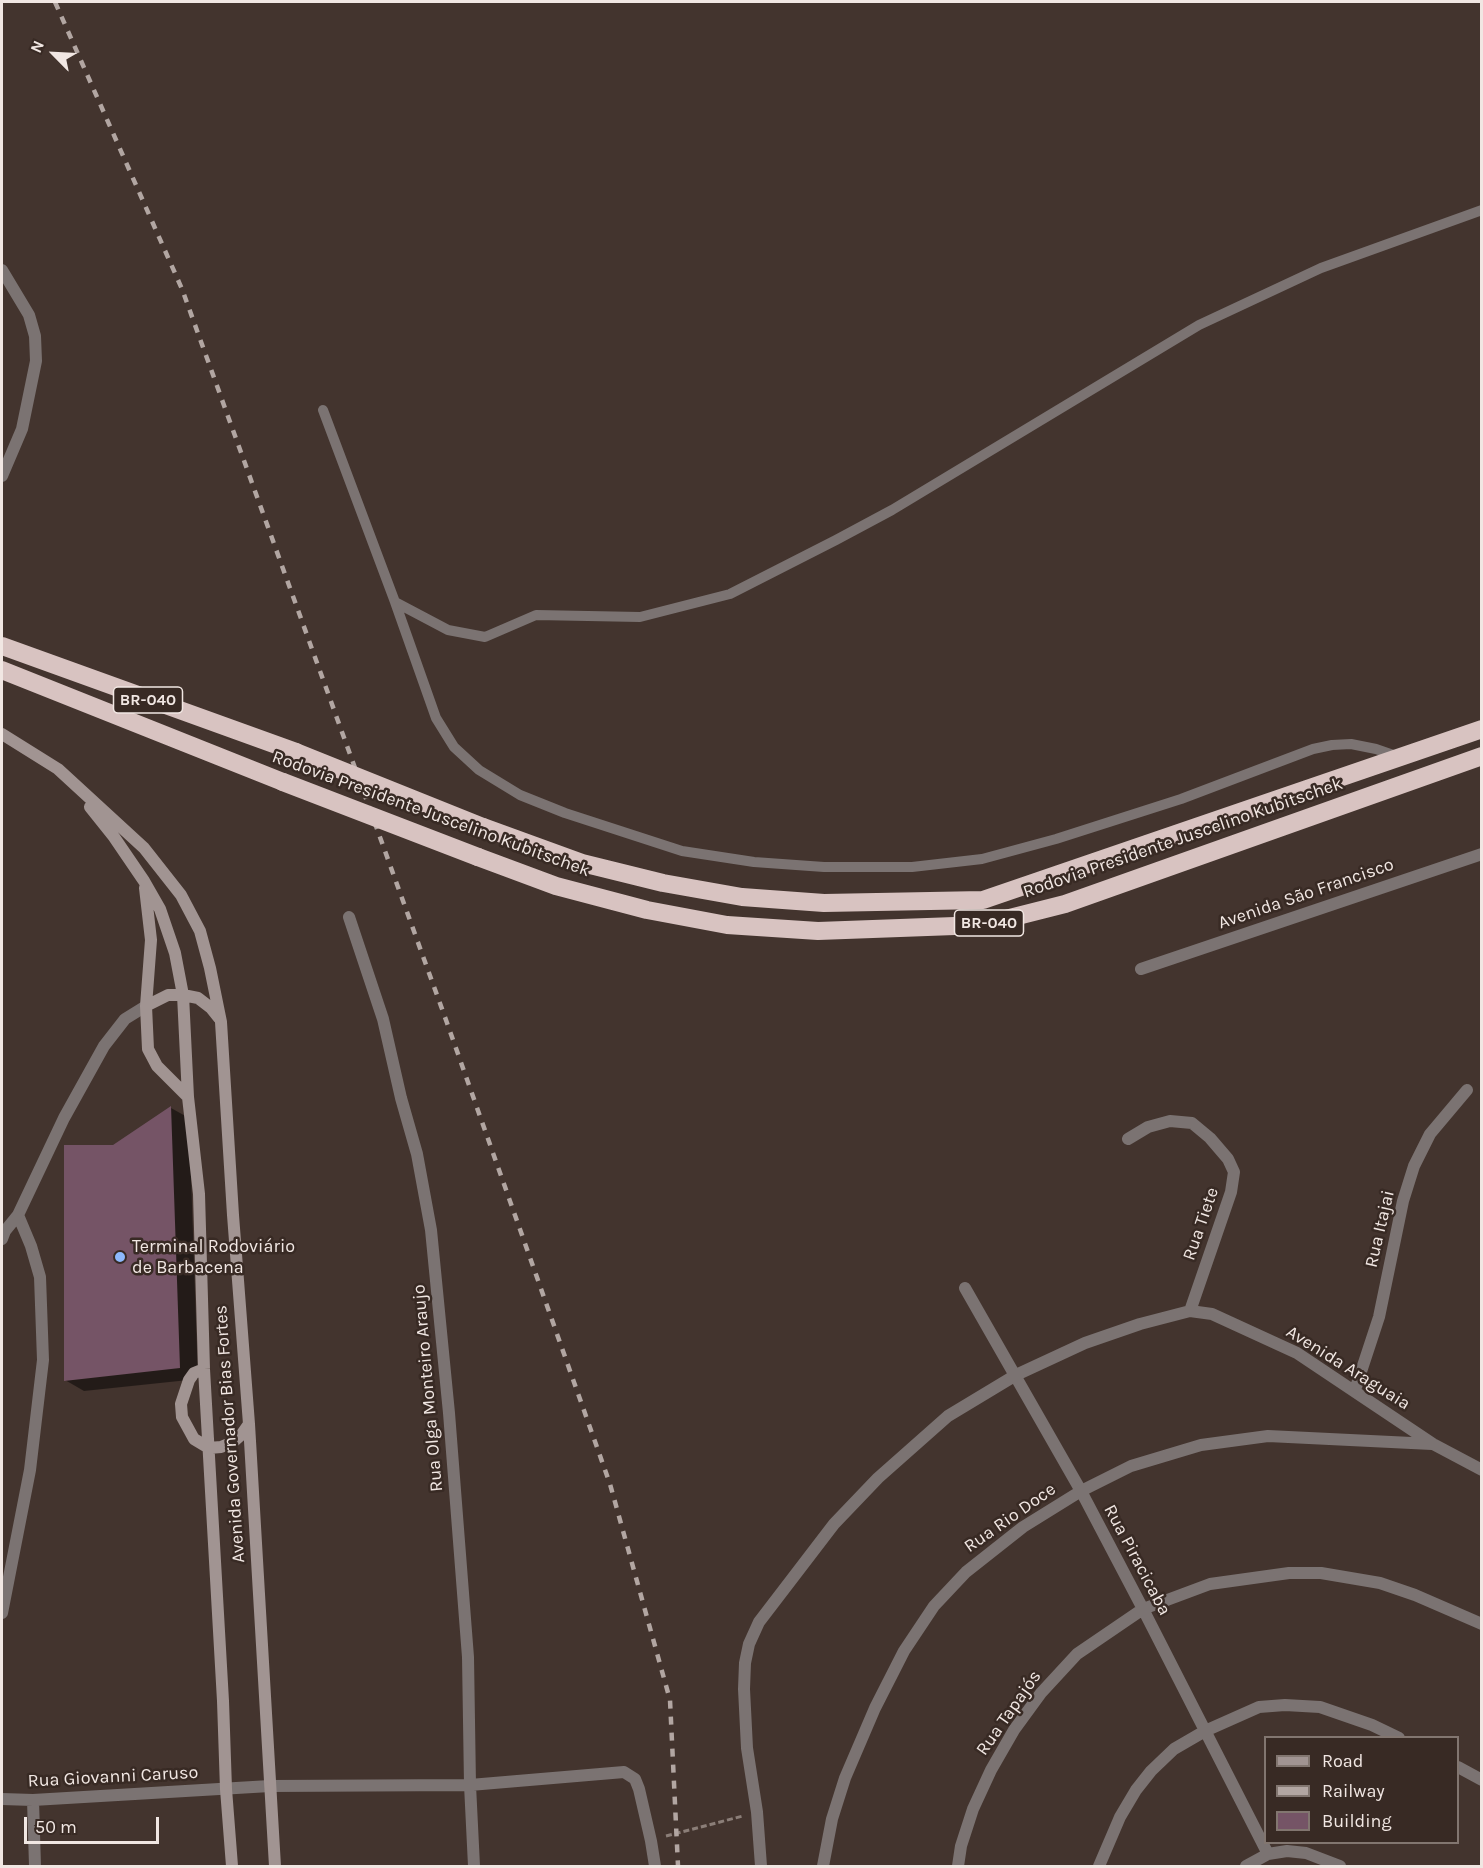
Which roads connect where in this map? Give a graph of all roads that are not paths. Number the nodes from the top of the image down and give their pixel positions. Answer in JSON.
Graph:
{"nodes":[{"id":1,"x":1482,"y":210,"type":"edge"},
{"id":2,"x":2,"y":270,"type":"edge"},
{"id":3,"x":323,"y":410,"type":"dead end"},
{"id":4,"x":2,"y":476,"type":"edge"},
{"id":5,"x":395,"y":602,"type":"junction"},
{"id":6,"x":2,"y":646,"type":"edge"},
{"id":7,"x":2,"y":670,"type":"edge"},
{"id":8,"x":1482,"y":729,"type":"edge"},
{"id":9,"x":2,"y":734,"type":"edge"},
{"id":10,"x":1482,"y":756,"type":"edge"},
{"id":11,"x":1402,"y":758,"type":"junction"},
{"id":12,"x":58,"y":769,"type":"junction"},
{"id":13,"x":1482,"y":854,"type":"edge"},
{"id":14,"x":144,"y":881,"type":"junction"},
{"id":15,"x":349,"y":917,"type":"dead end"},
{"id":16,"x":1141,"y":969,"type":"dead end"},
{"id":17,"x":183,"y":995,"type":"junction"},
{"id":18,"x":146,"y":1006,"type":"junction"},
{"id":19,"x":221,"y":1022,"type":"junction"},
{"id":20,"x":1467,"y":1090,"type":"dead end"},
{"id":21,"x":188,"y":1097,"type":"junction"},
{"id":22,"x":1128,"y":1139,"type":"dead end"},
{"id":23,"x":18,"y":1215,"type":"junction"},
{"id":24,"x":2,"y":1239,"type":"edge"},
{"id":25,"x":966,"y":1288,"type":"dead end"},
{"id":26,"x":1190,"y":1311,"type":"junction"},
{"id":27,"x":204,"y":1368,"type":"junction"},
{"id":28,"x":1016,"y":1375,"type":"junction"},
{"id":29,"x":1355,"y":1390,"type":"junction"},
{"id":30,"x":249,"y":1424,"type":"junction"},
{"id":31,"x":1433,"y":1444,"type":"junction"},
{"id":32,"x":209,"y":1448,"type":"junction"},
{"id":33,"x":1482,"y":1470,"type":"edge"},
{"id":34,"x":1081,"y":1491,"type":"junction"},
{"id":35,"x":1143,"y":1609,"type":"junction"},
{"id":36,"x":2,"y":1613,"type":"edge"},
{"id":37,"x":1482,"y":1624,"type":"edge"},
{"id":38,"x":1205,"y":1731,"type":"junction"},
{"id":39,"x":1397,"y":1736,"type":"edge"},
{"id":40,"x":1459,"y":1768,"type":"edge"},
{"id":41,"x":1482,"y":1780,"type":"edge"},
{"id":42,"x":470,"y":1785,"type":"junction"},
{"id":43,"x":270,"y":1786,"type":"junction"},
{"id":44,"x":226,"y":1789,"type":"junction"},
{"id":45,"x":2,"y":1799,"type":"edge"},
{"id":46,"x":33,"y":1800,"type":"junction"},
{"id":47,"x":1268,"y":1854,"type":"junction"},
{"id":48,"x":36,"y":1866,"type":"edge"},
{"id":49,"x":232,"y":1866,"type":"edge"},
{"id":50,"x":274,"y":1866,"type":"edge"},
{"id":51,"x":474,"y":1866,"type":"edge"},
{"id":52,"x":655,"y":1866,"type":"edge"},
{"id":53,"x":761,"y":1866,"type":"edge"},
{"id":54,"x":823,"y":1866,"type":"edge"},
{"id":55,"x":958,"y":1866,"type":"edge"},
{"id":56,"x":1099,"y":1866,"type":"edge"},
{"id":57,"x":1246,"y":1866,"type":"edge"},
{"id":58,"x":1340,"y":1866,"type":"edge"}],
"edges":[{"from":1,"to":5,"type":"lane"},
{"from":2,"to":4,"type":"street"},
{"from":3,"to":5,"type":"lane"},
{"from":5,"to":11,"type":"lane"},
{"from":6,"to":11,"type":"highway","name":"Rodovia Presidente Juscelino Kubitschek","number":"BR-040","bridge":true},
{"from":7,"to":10,"type":"highway","name":"Rodovia Presidente Juscelino Kubitschek","number":"BR-040","bridge":true},
{"from":8,"to":11,"type":"highway","name":"Rodovia Presidente Juscelino Kubitschek","number":"BR-040"},
{"from":9,"to":12,"type":"main road","name":"Avenida Governador Bias Fortes"},
{"from":12,"to":14,"type":"main road","name":"Avenida Governador Bias Fortes"},
{"from":12,"to":19,"type":"main road","name":"Avenida Governador Bias Fortes"},
{"from":13,"to":16,"type":"street","name":"Avenida São Francisco"},
{"from":14,"to":17,"type":"main road","name":"Avenida Governador Bias Fortes"},
{"from":14,"to":18,"type":"main road"},
{"from":15,"to":42,"type":"street","name":"Rua Olga Monteiro Araujo"},
{"from":17,"to":18,"type":"main road"},
{"from":17,"to":19,"type":"main road"},
{"from":17,"to":21,"type":"main road","name":"Avenida Governador Bias Fortes"},
{"from":18,"to":21,"type":"main road"},
{"from":18,"to":23,"type":"street"},
{"from":19,"to":30,"type":"main road","name":"Avenida Governador Bias Fortes"},
{"from":20,"to":29,"type":"street","name":"Rua Itajai"},
{"from":21,"to":27,"type":"main road","name":"Avenida Governador Bias Fortes"},
{"from":22,"to":26,"type":"street","name":"Rua Tiete"},
{"from":23,"to":24,"type":"street"},
{"from":23,"to":36,"type":"street"},
{"from":25,"to":28,"type":"street","name":"Rua Piracicaba"},
{"from":26,"to":28,"type":"street"},
{"from":26,"to":29,"type":"street","name":"Avenida Araguaia"},
{"from":27,"to":32,"type":"main road","name":"Avenida Governador Bias Fortes"},
{"from":27,"to":32,"type":"main road"},
{"from":28,"to":34,"type":"street","name":"Rua Piracicaba"},
{"from":28,"to":53,"type":"street"},
{"from":29,"to":31,"type":"street","name":"Avenida Araguaia"},
{"from":30,"to":32,"type":"main road"},
{"from":30,"to":43,"type":"main road","name":"Avenida Governador Bias Fortes"},
{"from":31,"to":33,"type":"street","name":"Avenida Araguaia"},
{"from":31,"to":34,"type":"street","name":"Rua Rio Doce"},
{"from":32,"to":44,"type":"main road","name":"Avenida Governador Bias Fortes"},
{"from":34,"to":35,"type":"street","name":"Rua Piracicaba"},
{"from":34,"to":54,"type":"street","name":"Rua Rio Doce"},
{"from":35,"to":37,"type":"street","name":"Rua Tapajós"},
{"from":35,"to":38,"type":"street","name":"Rua Piracicaba"},
{"from":35,"to":55,"type":"street","name":"Rua Tapajós"},
{"from":38,"to":39,"type":"street"},
{"from":38,"to":47,"type":"street","name":"Rua Piracicaba"},
{"from":38,"to":56,"type":"street"},
{"from":40,"to":41,"type":"street"},
{"from":42,"to":43,"type":"street","name":"Rua Giovanni Caruso"},
{"from":42,"to":51,"type":"street","name":"Rua Olga Monteiro Araujo"},
{"from":42,"to":52,"type":"street","name":"Rua Giovanni Caruso"},
{"from":43,"to":44,"type":"street","name":"Rua Giovanni Caruso"},
{"from":43,"to":50,"type":"main road","name":"Avenida Governador Bias Fortes"},
{"from":44,"to":46,"type":"street","name":"Rua Giovanni Caruso"},
{"from":44,"to":49,"type":"main road","name":"Avenida Governador Bias Fortes"},
{"from":45,"to":46,"type":"street","name":"Rua Giovanni Caruso"},
{"from":46,"to":48,"type":"street"},
{"from":47,"to":57,"type":"street"},
{"from":47,"to":58,"type":"street"}]}
